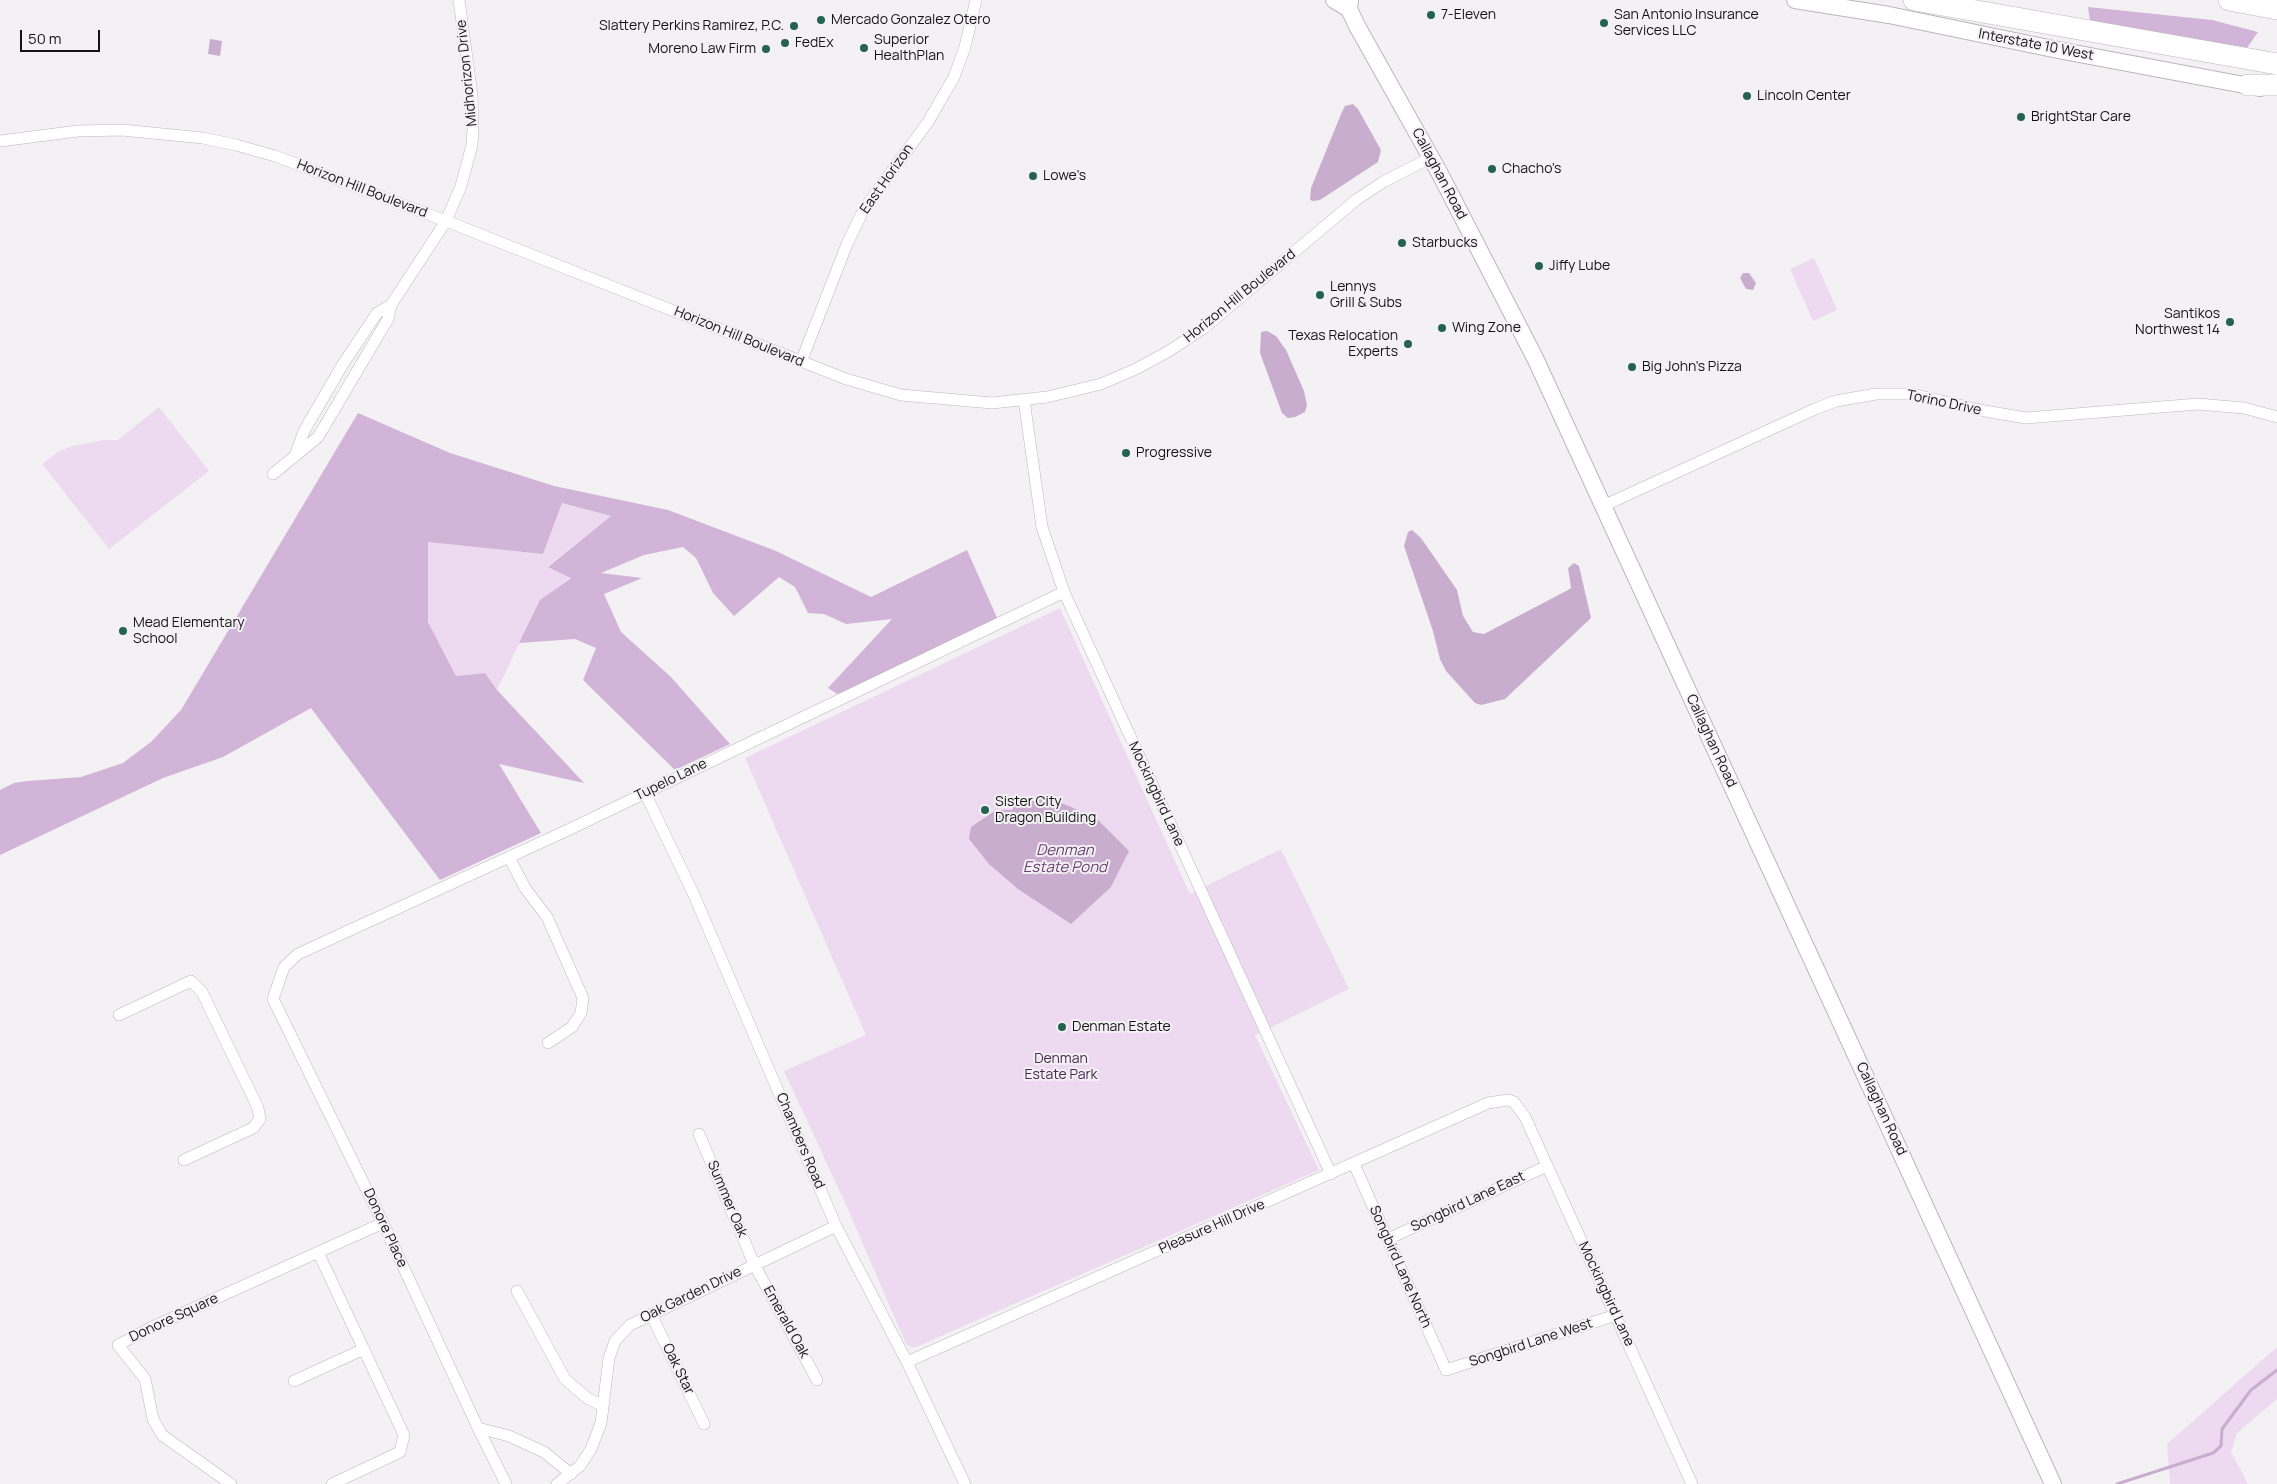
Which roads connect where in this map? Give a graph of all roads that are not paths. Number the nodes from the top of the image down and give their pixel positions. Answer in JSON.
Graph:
{"nodes":[{"id":1,"x":460,"y":0,"type":"edge"},
{"id":2,"x":976,"y":0,"type":"edge"},
{"id":3,"x":1334,"y":0,"type":"edge"},
{"id":4,"x":1795,"y":0,"type":"edge"},
{"id":5,"x":1914,"y":0,"type":"edge"},
{"id":6,"x":2229,"y":0,"type":"edge"},
{"id":7,"x":1350,"y":4,"type":"edge"},
{"id":8,"x":2277,"y":9,"type":"edge"},
{"id":9,"x":2277,"y":64,"type":"edge"},
{"id":10,"x":2248,"y":85,"type":"junction"},
{"id":11,"x":2277,"y":86,"type":"edge"},
{"id":12,"x":2277,"y":91,"type":"edge"},
{"id":13,"x":0,"y":141,"type":"edge"},
{"id":14,"x":1430,"y":158,"type":"junction"},
{"id":15,"x":446,"y":221,"type":"junction"},
{"id":16,"x":391,"y":305,"type":"junction"},
{"id":17,"x":801,"y":362,"type":"junction"},
{"id":18,"x":323,"y":399,"type":"junction"},
{"id":19,"x":1024,"y":400,"type":"junction"},
{"id":20,"x":336,"y":407,"type":"junction"},
{"id":21,"x":2277,"y":416,"type":"edge"},
{"id":22,"x":294,"y":458,"type":"junction"},
{"id":23,"x":273,"y":474,"type":"dead end"},
{"id":24,"x":1603,"y":506,"type":"junction"},
{"id":25,"x":1064,"y":592,"type":"junction"},
{"id":26,"x":645,"y":793,"type":"junction"},
{"id":27,"x":509,"y":857,"type":"junction"},
{"id":28,"x":282,"y":972,"type":"joint"},
{"id":29,"x":119,"y":1015,"type":"dead end"},
{"id":30,"x":548,"y":1043,"type":"dead end"},
{"id":31,"x":1516,"y":1105,"type":"joint"},
{"id":32,"x":699,"y":1134,"type":"dead end"},
{"id":33,"x":184,"y":1160,"type":"dead end"},
{"id":34,"x":1354,"y":1164,"type":"junction"},
{"id":35,"x":1547,"y":1166,"type":"junction"},
{"id":36,"x":1331,"y":1174,"type":"junction"},
{"id":37,"x":383,"y":1223,"type":"junction"},
{"id":38,"x":836,"y":1226,"type":"junction"},
{"id":39,"x":1388,"y":1239,"type":"junction"},
{"id":40,"x":318,"y":1252,"type":"junction"},
{"id":41,"x":754,"y":1264,"type":"junction"},
{"id":42,"x":517,"y":1291,"type":"dead end"},
{"id":43,"x":651,"y":1314,"type":"junction"},
{"id":44,"x":1616,"y":1316,"type":"junction"},
{"id":45,"x":364,"y":1349,"type":"junction"},
{"id":46,"x":907,"y":1362,"type":"junction"},
{"id":47,"x":1446,"y":1370,"type":"joint"},
{"id":48,"x":817,"y":1380,"type":"dead end"},
{"id":49,"x":294,"y":1381,"type":"dead end"},
{"id":50,"x":603,"y":1406,"type":"junction"},
{"id":51,"x":704,"y":1424,"type":"dead end"},
{"id":52,"x":478,"y":1428,"type":"junction"},
{"id":53,"x":571,"y":1474,"type":"junction"},
{"id":54,"x":231,"y":1484,"type":"edge"},
{"id":55,"x":332,"y":1484,"type":"edge"},
{"id":56,"x":506,"y":1484,"type":"edge"},
{"id":57,"x":557,"y":1484,"type":"edge"},
{"id":58,"x":965,"y":1484,"type":"edge"},
{"id":59,"x":1692,"y":1484,"type":"edge"},
{"id":60,"x":2053,"y":1484,"type":"edge"}],
"edges":[{"from":1,"to":15,"type":"street","name":"Midhorizon Drive"},
{"from":2,"to":17,"type":"street","name":"East Horizon"},
{"from":3,"to":7,"type":"main road","name":"Callaghan Road"},
{"from":4,"to":10,"type":"main road","name":"Interstate 10 West"},
{"from":5,"to":9,"type":"highway"},
{"from":6,"to":8,"type":"highway"},
{"from":7,"to":14,"type":"main road","name":"Callaghan Road"},
{"from":10,"to":11,"type":"highway"},
{"from":10,"to":12,"type":"main road","name":"Interstate 10 West"},
{"from":13,"to":15,"type":"street","name":"Horizon Hill Boulevard"},
{"from":14,"to":19,"type":"street","name":"Horizon Hill Boulevard"},
{"from":14,"to":24,"type":"main road","name":"Callaghan Road"},
{"from":15,"to":16,"type":"street","name":"Midhorizon Drive"},
{"from":15,"to":17,"type":"street","name":"Horizon Hill Boulevard"},
{"from":16,"to":18,"type":"street","name":"Midhorizon Drive"},
{"from":16,"to":20,"type":"street","name":"Midhorizon Drive"},
{"from":17,"to":19,"type":"street","name":"Horizon Hill Boulevard"},
{"from":18,"to":20,"type":"street"},
{"from":18,"to":22,"type":"street","name":"Midhorizon Drive"},
{"from":19,"to":25,"type":"street","name":"Mockingbird Lane"},
{"from":20,"to":22,"type":"street","name":"Midhorizon Drive"},
{"from":21,"to":24,"type":"street","name":"Torino Drive"},
{"from":22,"to":23,"type":"street","name":"Midhorizon Drive"},
{"from":24,"to":60,"type":"main road","name":"Callaghan Road"},
{"from":25,"to":26,"type":"street","name":"Tupelo Lane"},
{"from":25,"to":36,"type":"street","name":"Mockingbird Lane"},
{"from":26,"to":27,"type":"street","name":"Tupelo Lane"},
{"from":26,"to":38,"type":"street","name":"Chambers Road"},
{"from":27,"to":28,"type":"street","name":"Tupelo Lane"},
{"from":27,"to":30,"type":"street"},
{"from":28,"to":37,"type":"street","name":"Donore Place"},
{"from":29,"to":33,"type":"street"},
{"from":31,"to":34,"type":"street","name":"Pleasure Hill Drive"},
{"from":31,"to":35,"type":"street","name":"Mockingbird Lane"},
{"from":32,"to":41,"type":"street","name":"Summer Oak"},
{"from":34,"to":36,"type":"street","name":"Pleasure Hill Drive"},
{"from":34,"to":39,"type":"street","name":"Songbird Lane North"},
{"from":35,"to":39,"type":"street","name":"Songbird Lane East"},
{"from":35,"to":44,"type":"street","name":"Mockingbird Lane"},
{"from":36,"to":46,"type":"street","name":"Pleasure Hill Drive"},
{"from":37,"to":40,"type":"street","name":"Donore Square"},
{"from":37,"to":52,"type":"street","name":"Donore Place"},
{"from":38,"to":41,"type":"street","name":"Oak Garden Drive"},
{"from":38,"to":46,"type":"street","name":"Chambers Road"},
{"from":39,"to":47,"type":"street","name":"Songbird Lane North"},
{"from":40,"to":45,"type":"street"},
{"from":40,"to":54,"type":"street","name":"Donore Square"},
{"from":41,"to":43,"type":"street","name":"Oak Garden Drive"},
{"from":41,"to":48,"type":"street","name":"Emerald Oak"},
{"from":42,"to":50,"type":"street"},
{"from":43,"to":50,"type":"street","name":"Oak Garden Drive"},
{"from":43,"to":51,"type":"street","name":"Oak Star"},
{"from":44,"to":47,"type":"street","name":"Songbird Lane West"},
{"from":44,"to":59,"type":"street","name":"Mockingbird Lane"},
{"from":45,"to":49,"type":"street"},
{"from":45,"to":55,"type":"street"},
{"from":46,"to":58,"type":"street","name":"Chambers Road"},
{"from":50,"to":53,"type":"street","name":"Oak Garden Drive"},
{"from":52,"to":53,"type":"street"},
{"from":52,"to":56,"type":"street","name":"Donore Place"},
{"from":53,"to":57,"type":"street","name":"Oak Garden Drive"}]}
